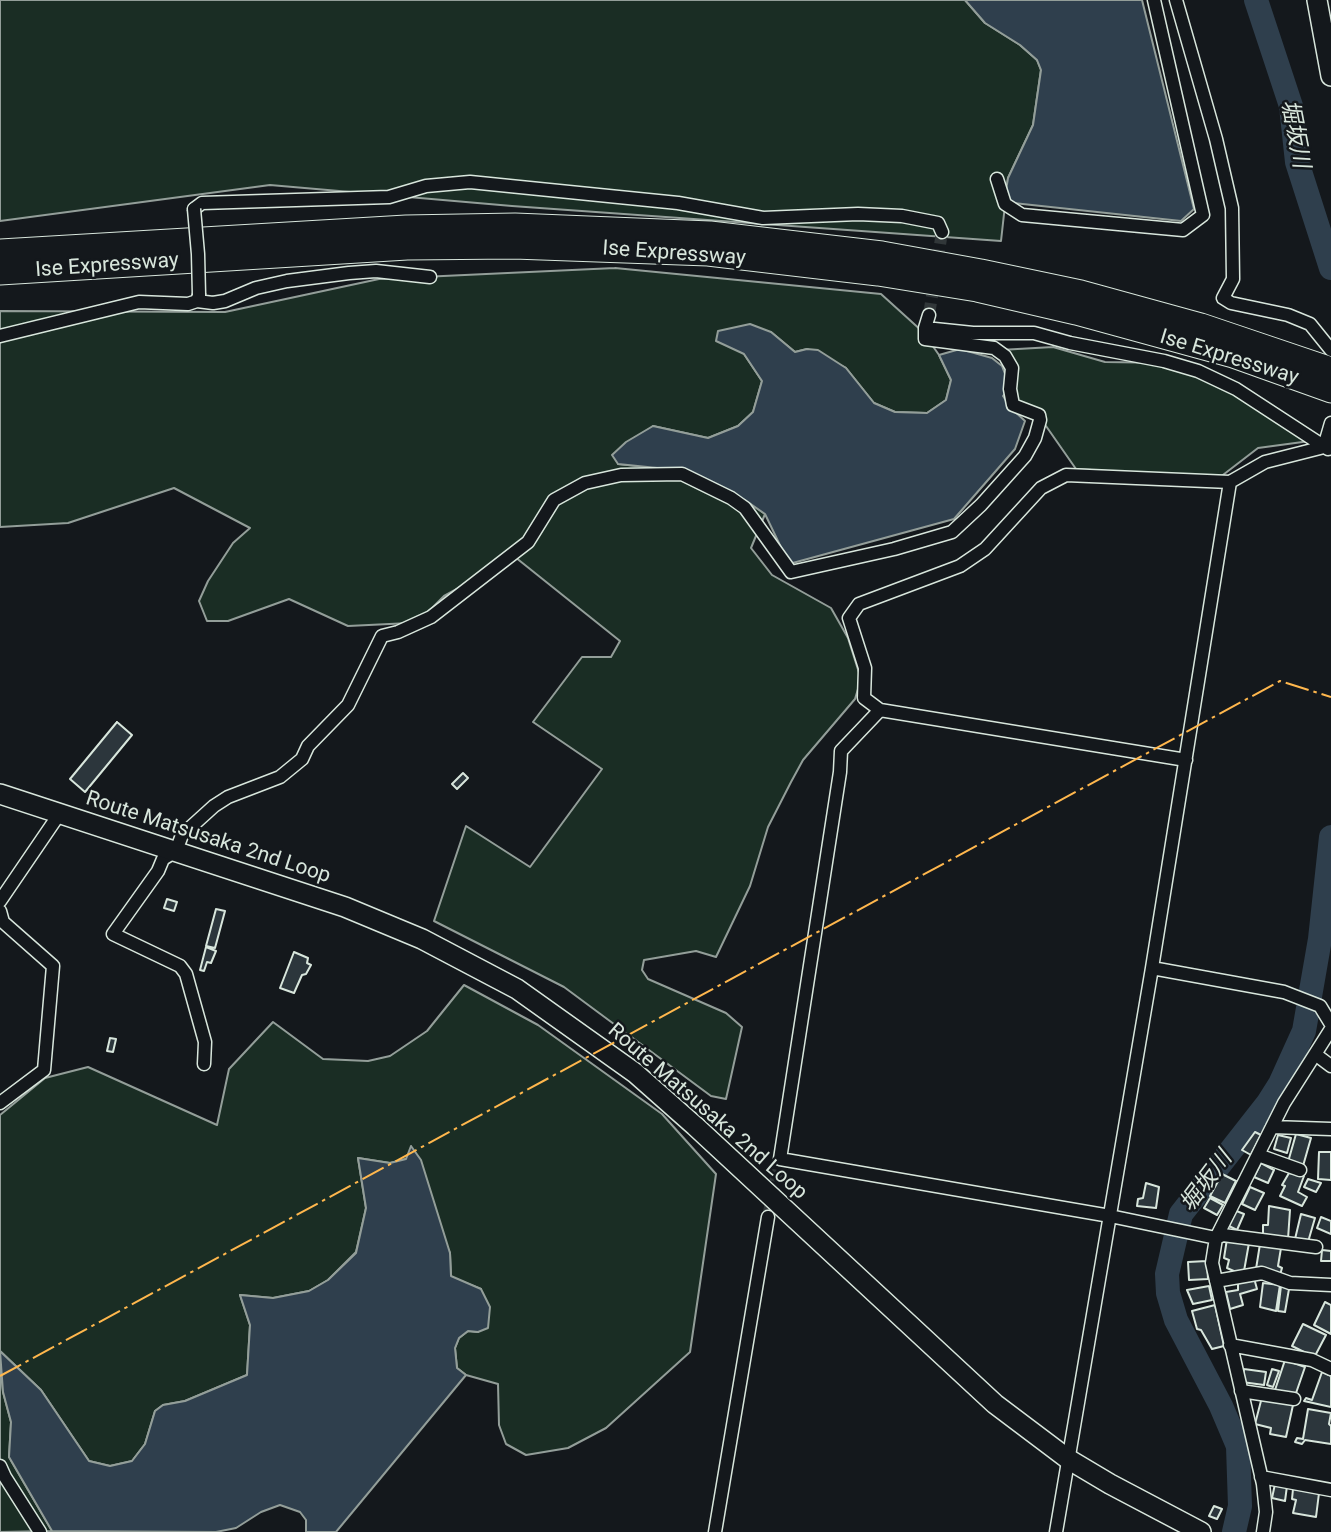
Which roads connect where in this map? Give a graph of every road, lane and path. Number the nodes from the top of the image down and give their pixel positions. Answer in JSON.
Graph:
{"nodes":[{"id":1,"x":1154,"y":0,"type":"edge"},
{"id":2,"x":1176,"y":0,"type":"edge"},
{"id":3,"x":1317,"y":0,"type":"edge"},
{"id":4,"x":1331,"y":76,"type":"edge"},
{"id":5,"x":996,"y":180,"type":"dead end"},
{"id":6,"x":942,"y":232,"type":"dead end"},
{"id":7,"x":0,"y":251,"type":"edge"},
{"id":8,"x":0,"y":273,"type":"edge"},
{"id":9,"x":430,"y":277,"type":"dead end"},
{"id":10,"x":198,"y":298,"type":"junction"},
{"id":11,"x":929,"y":315,"type":"tunnel mouth"},
{"id":12,"x":925,"y":328,"type":"junction"},
{"id":13,"x":0,"y":336,"type":"edge"},
{"id":14,"x":1331,"y":350,"type":"edge"},
{"id":15,"x":1331,"y":369,"type":"edge"},
{"id":16,"x":1306,"y":371,"type":"junction"},
{"id":17,"x":1331,"y":391,"type":"edge"},
{"id":18,"x":1331,"y":423,"type":"edge"},
{"id":19,"x":1328,"y":449,"type":"edge"},
{"id":20,"x":1230,"y":482,"type":"junction"},
{"id":21,"x":880,"y":710,"type":"junction"},
{"id":22,"x":1186,"y":761,"type":"junction"},
{"id":23,"x":0,"y":794,"type":"edge"},
{"id":24,"x":60,"y":813,"type":"junction"},
{"id":25,"x":176,"y":851,"type":"junction"},
{"id":26,"x":0,"y":901,"type":"edge"},
{"id":27,"x":0,"y":911,"type":"edge"},
{"id":28,"x":1152,"y":968,"type":"junction"},
{"id":29,"x":1331,"y":1026,"type":"edge"},
{"id":30,"x":1315,"y":1054,"type":"junction"},
{"id":31,"x":204,"y":1064,"type":"dead end"},
{"id":32,"x":1331,"y":1066,"type":"edge"},
{"id":33,"x":0,"y":1103,"type":"edge"},
{"id":34,"x":1272,"y":1127,"type":"junction"},
{"id":35,"x":1331,"y":1129,"type":"edge"},
{"id":36,"x":1258,"y":1155,"type":"junction"},
{"id":37,"x":1300,"y":1170,"type":"dead end"},
{"id":38,"x":1110,"y":1216,"type":"junction"},
{"id":39,"x":768,"y":1217,"type":"tunnel mouth"},
{"id":40,"x":1216,"y":1238,"type":"junction"},
{"id":41,"x":1316,"y":1247,"type":"dead end"},
{"id":42,"x":1216,"y":1281,"type":"junction"},
{"id":43,"x":1331,"y":1285,"type":"edge"},
{"id":44,"x":1230,"y":1345,"type":"junction"},
{"id":45,"x":1331,"y":1369,"type":"edge"},
{"id":46,"x":1241,"y":1391,"type":"junction"},
{"id":47,"x":1294,"y":1399,"type":"dead end"},
{"id":48,"x":1069,"y":1459,"type":"junction"},
{"id":49,"x":0,"y":1466,"type":"edge"},
{"id":50,"x":1261,"y":1477,"type":"junction"},
{"id":51,"x":1331,"y":1490,"type":"edge"},
{"id":52,"x":1200,"y":1531,"type":"edge"},
{"id":53,"x":40,"y":1532,"type":"edge"},
{"id":54,"x":715,"y":1532,"type":"edge"},
{"id":55,"x":1056,"y":1532,"type":"edge"},
{"id":56,"x":1264,"y":1532,"type":"edge"}],
"edges":[{"from":1,"to":5,"type":"street"},
{"from":2,"to":14,"type":"street"},
{"from":3,"to":4,"type":"main road"},
{"from":6,"to":10,"type":"street","bridge":true},
{"from":7,"to":16,"type":"highway","name":"Ise Expressway"},
{"from":8,"to":16,"type":"highway","name":"Ise Expressway"},
{"from":9,"to":10,"type":"street"},
{"from":10,"to":13,"type":"street"},
{"from":11,"to":12,"type":"street"},
{"from":12,"to":19,"type":"street"},
{"from":12,"to":25,"type":"street"},
{"from":15,"to":16,"type":"highway","name":"Ise Expressway"},
{"from":16,"to":17,"type":"highway","name":"Ise Expressway"},
{"from":18,"to":19,"type":"street"},
{"from":19,"to":20,"type":"street"},
{"from":20,"to":21,"type":"street"},
{"from":20,"to":22,"type":"street"},
{"from":21,"to":22,"type":"street"},
{"from":21,"to":38,"type":"street"},
{"from":22,"to":28,"type":"street"},
{"from":23,"to":24,"type":"main road","name":"Route Matsusaka 2nd Loop"},
{"from":24,"to":25,"type":"main road","name":"Route Matsusaka 2nd Loop"},
{"from":24,"to":26,"type":"street"},
{"from":25,"to":31,"type":"street"},
{"from":25,"to":48,"type":"main road","name":"Route Matsusaka 2nd Loop"},
{"from":27,"to":33,"type":"street"},
{"from":28,"to":29,"type":"street"},
{"from":28,"to":38,"type":"street"},
{"from":29,"to":30,"type":"street"},
{"from":30,"to":32,"type":"street"},
{"from":30,"to":34,"type":"street"},
{"from":34,"to":35,"type":"street"},
{"from":34,"to":36,"type":"street"},
{"from":36,"to":37,"type":"street"},
{"from":36,"to":40,"type":"street"},
{"from":38,"to":40,"type":"street"},
{"from":38,"to":48,"type":"street"},
{"from":39,"to":54,"type":"street"},
{"from":40,"to":41,"type":"street"},
{"from":40,"to":42,"type":"street"},
{"from":42,"to":43,"type":"street"},
{"from":42,"to":44,"type":"street"},
{"from":44,"to":45,"type":"street"},
{"from":44,"to":46,"type":"street"},
{"from":46,"to":47,"type":"street"},
{"from":46,"to":50,"type":"street"},
{"from":48,"to":52,"type":"main road","name":"Route Matsusaka 2nd Loop"},
{"from":48,"to":55,"type":"street"},
{"from":49,"to":53,"type":"street"},
{"from":50,"to":51,"type":"street"},
{"from":50,"to":56,"type":"street"}]}
